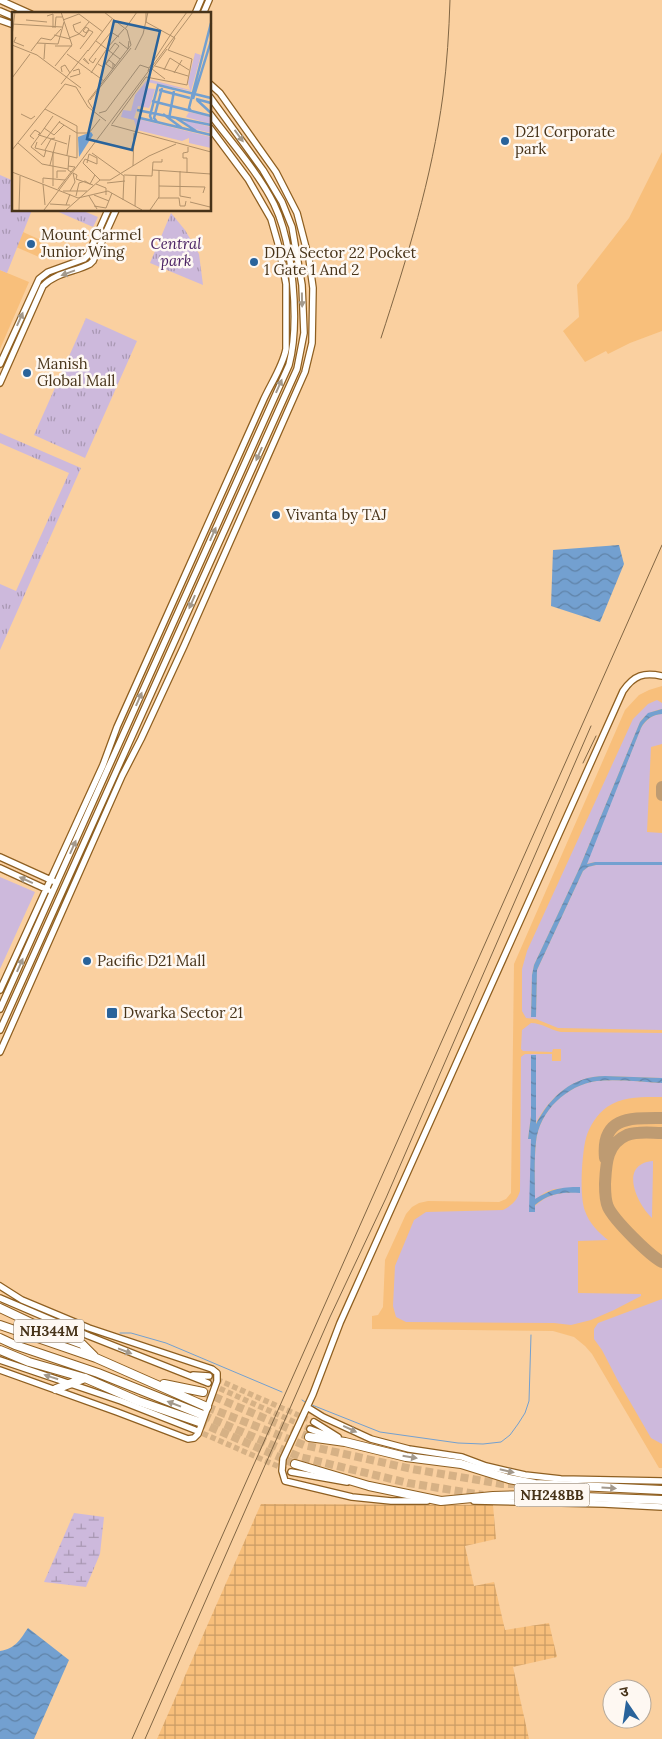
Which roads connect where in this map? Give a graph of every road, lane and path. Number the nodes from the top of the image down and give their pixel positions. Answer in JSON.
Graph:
{"nodes":[{"id":1,"x":1,"y":0,"type":"edge"},
{"id":2,"x":201,"y":0,"type":"edge"},
{"id":3,"x":209,"y":0,"type":"edge"},
{"id":4,"x":0,"y":11,"type":"edge"},
{"id":5,"x":27,"y":12,"type":"edge"},
{"id":6,"x":196,"y":12,"type":"edge"},
{"id":7,"x":204,"y":12,"type":"edge"},
{"id":8,"x":12,"y":16,"type":"edge"},
{"id":9,"x":0,"y":20,"type":"edge"},
{"id":10,"x":12,"y":24,"type":"edge"},
{"id":11,"x":211,"y":85,"type":"edge"},
{"id":12,"x":211,"y":98,"type":"edge"},
{"id":13,"x":211,"y":115,"type":"edge"},
{"id":14,"x":211,"y":129,"type":"edge"},
{"id":15,"x":108,"y":211,"type":"edge"},
{"id":16,"x":116,"y":211,"type":"edge"},
{"id":17,"x":303,"y":336,"type":"junction"},
{"id":18,"x":312,"y":337,"type":"junction"},
{"id":19,"x":0,"y":364,"type":"edge"},
{"id":20,"x":0,"y":383,"type":"edge"},
{"id":21,"x":662,"y":676,"type":"edge"},
{"id":22,"x":0,"y":857,"type":"edge"},
{"id":23,"x":0,"y":868,"type":"edge"},
{"id":24,"x":49,"y":879,"type":"junction"},
{"id":25,"x":57,"y":882,"type":"junction"},
{"id":26,"x":64,"y":886,"type":"junction"},
{"id":27,"x":46,"y":888,"type":"junction"},
{"id":28,"x":53,"y":891,"type":"junction"},
{"id":29,"x":60,"y":895,"type":"junction"},
{"id":30,"x":0,"y":990,"type":"edge"},
{"id":31,"x":0,"y":1009,"type":"edge"},
{"id":32,"x":0,"y":1030,"type":"edge"},
{"id":33,"x":0,"y":1052,"type":"edge"},
{"id":34,"x":0,"y":1286,"type":"edge"},
{"id":35,"x":0,"y":1298,"type":"edge"},
{"id":36,"x":0,"y":1308,"type":"edge"},
{"id":37,"x":0,"y":1325,"type":"edge"},
{"id":38,"x":101,"y":1332,"type":"junction"},
{"id":39,"x":0,"y":1338,"type":"edge"},
{"id":40,"x":97,"y":1340,"type":"junction"},
{"id":41,"x":0,"y":1350,"type":"edge"},
{"id":42,"x":96,"y":1358,"type":"junction"},
{"id":43,"x":0,"y":1360,"type":"edge"},
{"id":44,"x":0,"y":1370,"type":"edge"},
{"id":45,"x":98,"y":1373,"type":"junction"},
{"id":46,"x":84,"y":1378,"type":"junction"},
{"id":47,"x":209,"y":1380,"type":"tunnel mouth"},
{"id":48,"x":150,"y":1382,"type":"junction"},
{"id":49,"x":71,"y":1384,"type":"junction"},
{"id":50,"x":56,"y":1390,"type":"junction"},
{"id":51,"x":203,"y":1392,"type":"tunnel mouth"},
{"id":52,"x":144,"y":1393,"type":"junction"},
{"id":53,"x":138,"y":1401,"type":"junction"},
{"id":54,"x":207,"y":1407,"type":"tunnel mouth"},
{"id":55,"x":307,"y":1407,"type":"junction"},
{"id":56,"x":314,"y":1422,"type":"tunnel mouth"},
{"id":57,"x":199,"y":1423,"type":"junction"},
{"id":58,"x":310,"y":1433,"type":"tunnel mouth"},
{"id":59,"x":345,"y":1442,"type":"junction"},
{"id":60,"x":295,"y":1464,"type":"tunnel mouth"},
{"id":61,"x":290,"y":1472,"type":"tunnel mouth"},
{"id":62,"x":662,"y":1481,"type":"edge"},
{"id":63,"x":369,"y":1486,"type":"junction"},
{"id":64,"x":662,"y":1490,"type":"edge"},
{"id":65,"x":442,"y":1500,"type":"junction"},
{"id":66,"x":662,"y":1500,"type":"edge"},
{"id":67,"x":662,"y":1507,"type":"edge"}],
"edges":[{"from":1,"to":5,"type":"street"},
{"from":2,"to":6,"type":"street"},
{"from":3,"to":7,"type":"street"},
{"from":4,"to":8,"type":"street"},
{"from":9,"to":10,"type":"street"},
{"from":11,"to":18,"type":"street"},
{"from":12,"to":17,"type":"street","one_way":true},
{"from":25,"to":13,"type":"street","one_way":true},
{"from":14,"to":24,"type":"street"},
{"from":19,"to":15,"type":"street","one_way":true},
{"from":16,"to":20,"type":"street","one_way":true},
{"from":17,"to":18,"type":"street"},
{"from":17,"to":26,"type":"street","one_way":true},
{"from":18,"to":33,"type":"street"},
{"from":21,"to":55,"type":"street"},
{"from":22,"to":24,"type":"street"},
{"from":27,"to":23,"type":"street","one_way":true},
{"from":24,"to":25,"type":"street"},
{"from":24,"to":27,"type":"street"},
{"from":25,"to":26,"type":"street"},
{"from":25,"to":28,"type":"street"},
{"from":26,"to":29,"type":"street"},
{"from":27,"to":28,"type":"street"},
{"from":27,"to":30,"type":"street"},
{"from":28,"to":29,"type":"street"},
{"from":31,"to":28,"type":"street","one_way":true},
{"from":29,"to":32,"type":"street"},
{"from":34,"to":38,"type":"street"},
{"from":35,"to":40,"type":"street"},
{"from":36,"to":42,"type":"highway","number":"NH344M"},
{"from":37,"to":42,"type":"highway"},
{"from":38,"to":40,"type":"street"},
{"from":38,"to":50,"type":"street"},
{"from":39,"to":45,"type":"highway"},
{"from":40,"to":47,"type":"street","one_way":true},
{"from":41,"to":46,"type":"highway"},
{"from":42,"to":48,"type":"highway"},
{"from":49,"to":43,"type":"street","one_way":true},
{"from":44,"to":50,"type":"street"},
{"from":45,"to":46,"type":"highway"},
{"from":45,"to":52,"type":"highway"},
{"from":46,"to":49,"type":"highway"},
{"from":46,"to":53,"type":"highway"},
{"from":48,"to":51,"type":"highway"},
{"from":48,"to":54,"type":"highway"},
{"from":49,"to":50,"type":"highway"},
{"from":49,"to":57,"type":"street"},
{"from":52,"to":53,"type":"highway"},
{"from":57,"to":52,"type":"highway","one_way":true},
{"from":53,"to":57,"type":"highway"},
{"from":55,"to":62,"type":"street","one_way":true},
{"from":55,"to":65,"type":"street"},
{"from":56,"to":59,"type":"street"},
{"from":58,"to":59,"type":"highway"},
{"from":59,"to":64,"type":"highway","number":"NH248BB","one_way":true},
{"from":60,"to":63,"type":"highway"},
{"from":61,"to":63,"type":"street"},
{"from":63,"to":65,"type":"highway"},
{"from":65,"to":66,"type":"highway","number":"NH248BB"},
{"from":65,"to":67,"type":"street"}]}
